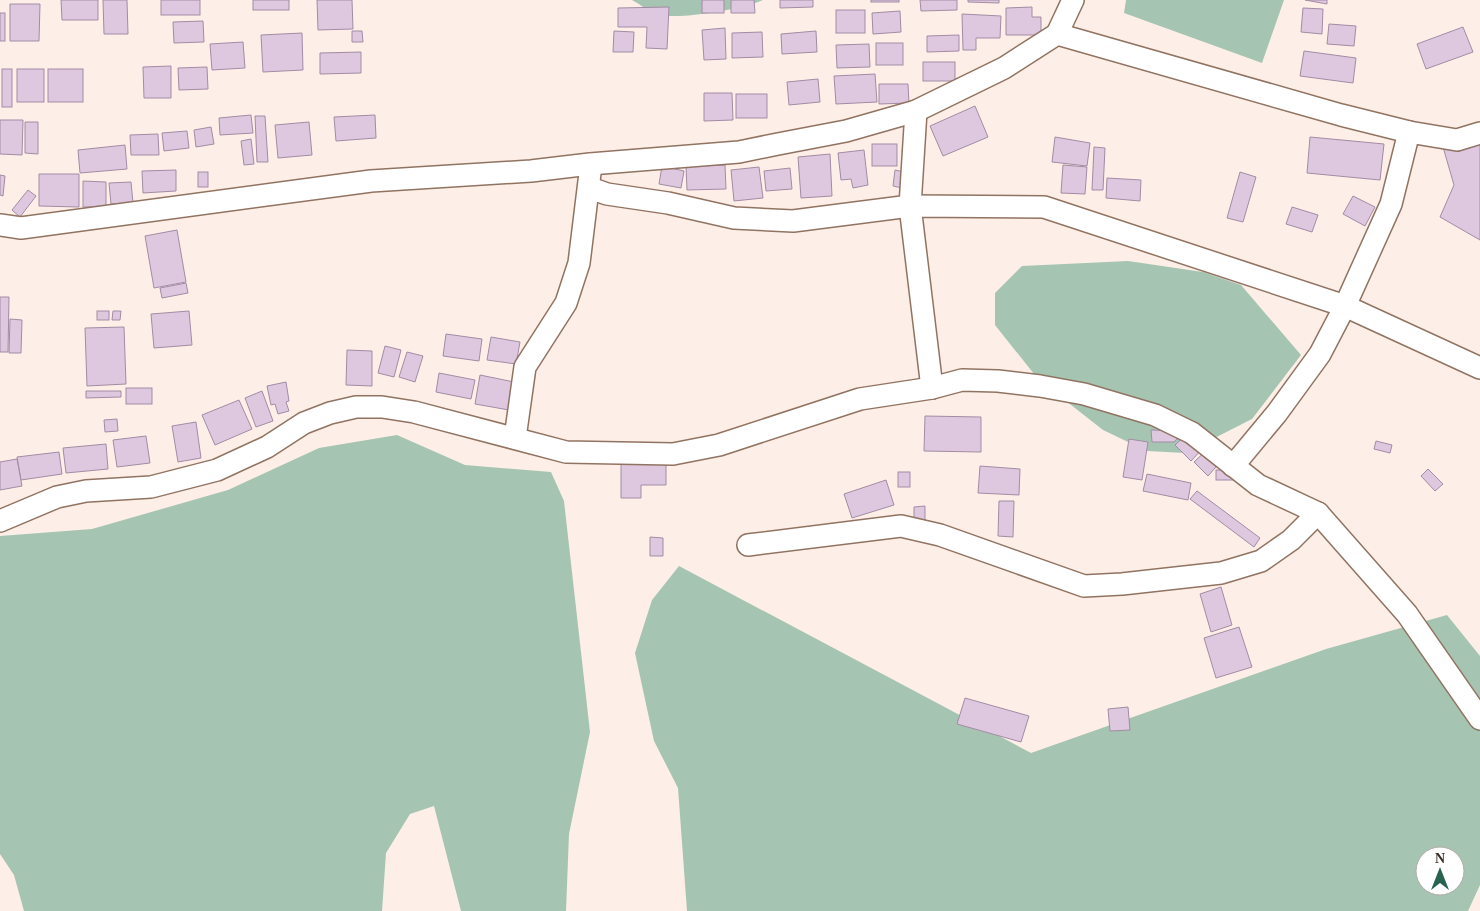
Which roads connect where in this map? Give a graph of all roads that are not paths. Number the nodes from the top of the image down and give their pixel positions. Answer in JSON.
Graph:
{"nodes":[{"id":1,"x":1073,"y":0,"type":"edge"},
{"id":2,"x":1057,"y":34,"type":"junction"},
{"id":3,"x":916,"y":111,"type":"junction"},
{"id":4,"x":1409,"y":132,"type":"junction"},
{"id":5,"x":1480,"y":133,"type":"edge"},
{"id":6,"x":590,"y":164,"type":"junction"},
{"id":7,"x":590,"y":188,"type":"junction"},
{"id":8,"x":910,"y":206,"type":"junction"},
{"id":9,"x":0,"y":225,"type":"edge"},
{"id":10,"x":1345,"y":306,"type":"junction"},
{"id":11,"x":1480,"y":368,"type":"edge"},
{"id":12,"x":932,"y":388,"type":"junction"},
{"id":13,"x":515,"y":438,"type":"junction"},
{"id":14,"x":1233,"y":466,"type":"junction"},
{"id":15,"x":1318,"y":513,"type":"junction"},
{"id":16,"x":0,"y":521,"type":"edge"},
{"id":17,"x":748,"y":545,"type":"dead end"},
{"id":18,"x":1480,"y":719,"type":"edge"}],
"edges":[{"from":1,"to":2,"type":"street"},
{"from":2,"to":3,"type":"street"},
{"from":2,"to":4,"type":"street"},
{"from":3,"to":6,"type":"street"},
{"from":3,"to":8,"type":"street"},
{"from":4,"to":5,"type":"street"},
{"from":4,"to":10,"type":"street"},
{"from":6,"to":7,"type":"street"},
{"from":6,"to":9,"type":"street"},
{"from":7,"to":8,"type":"street"},
{"from":7,"to":13,"type":"street"},
{"from":8,"to":10,"type":"street"},
{"from":8,"to":12,"type":"street"},
{"from":10,"to":11,"type":"street"},
{"from":10,"to":14,"type":"street"},
{"from":12,"to":13,"type":"street"},
{"from":12,"to":14,"type":"street"},
{"from":13,"to":16,"type":"street"},
{"from":14,"to":15,"type":"street"},
{"from":15,"to":17,"type":"street"},
{"from":15,"to":18,"type":"street"}]}
